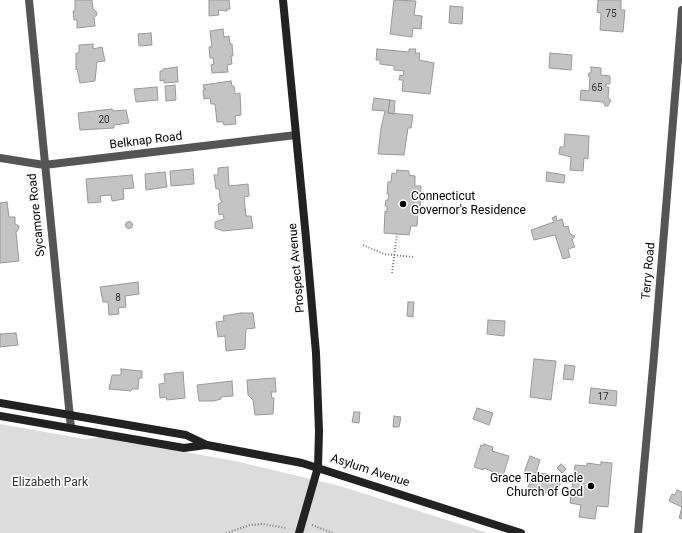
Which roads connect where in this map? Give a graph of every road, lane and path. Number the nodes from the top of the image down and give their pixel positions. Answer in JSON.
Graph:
{"nodes":[{"id":1,"x":29,"y":0,"type":"edge"},
{"id":2,"x":283,"y":0,"type":"edge"},
{"id":3,"x":682,"y":10,"type":"edge"},
{"id":4,"x":296,"y":135,"type":"junction"},
{"id":5,"x":0,"y":158,"type":"edge"},
{"id":6,"x":44,"y":165,"type":"junction"},
{"id":7,"x":397,"y":234,"type":"dead end"},
{"id":8,"x":363,"y":245,"type":"dead end"},
{"id":9,"x":394,"y":255,"type":"junction"},
{"id":10,"x":413,"y":257,"type":"dead end"},
{"id":11,"x":392,"y":273,"type":"dead end"},
{"id":12,"x":0,"y":403,"type":"edge"},
{"id":13,"x":70,"y":415,"type":"junction"},
{"id":14,"x":0,"y":416,"type":"edge"},
{"id":15,"x":71,"y":428,"type":"junction"},
{"id":16,"x":207,"y":445,"type":"junction"},
{"id":17,"x":318,"y":467,"type":"junction"},
{"id":18,"x":322,"y":527,"type":"dead end"},
{"id":19,"x":286,"y":528,"type":"dead end"},
{"id":20,"x":226,"y":533,"type":"edge"},
{"id":21,"x":299,"y":533,"type":"edge"},
{"id":22,"x":333,"y":533,"type":"edge"},
{"id":23,"x":521,"y":533,"type":"edge"},
{"id":24,"x":638,"y":533,"type":"edge"}],
"edges":[{"from":1,"to":6,"type":"street","name":"Sycamore Road"},
{"from":2,"to":4,"type":"main road","name":"Prospect Avenue"},
{"from":3,"to":24,"type":"street","name":"Terry Road"},
{"from":4,"to":6,"type":"street","name":"Belknap Road"},
{"from":4,"to":17,"type":"main road","name":"Prospect Avenue"},
{"from":5,"to":6,"type":"street","name":"Belknap Road"},
{"from":6,"to":13,"type":"street","name":"Sycamore Road"},
{"from":7,"to":9,"type":"path"},
{"from":8,"to":9,"type":"path"},
{"from":9,"to":10,"type":"path"},
{"from":9,"to":11,"type":"path"},
{"from":12,"to":13,"type":"main road","name":"Asylum Avenue"},
{"from":13,"to":15,"type":"street","name":"Sycamore Road"},
{"from":13,"to":16,"type":"main road","name":"Asylum Avenue"},
{"from":14,"to":15,"type":"main road","name":"Asylum Avenue"},
{"from":15,"to":16,"type":"main road","name":"Asylum Avenue"},
{"from":16,"to":17,"type":"main road","name":"Asylum Avenue"},
{"from":17,"to":21,"type":"main road","name":"Prospect Avenue"},
{"from":17,"to":23,"type":"main road","name":"Asylum Avenue"},
{"from":18,"to":22,"type":"path"},
{"from":19,"to":20,"type":"path"}]}
